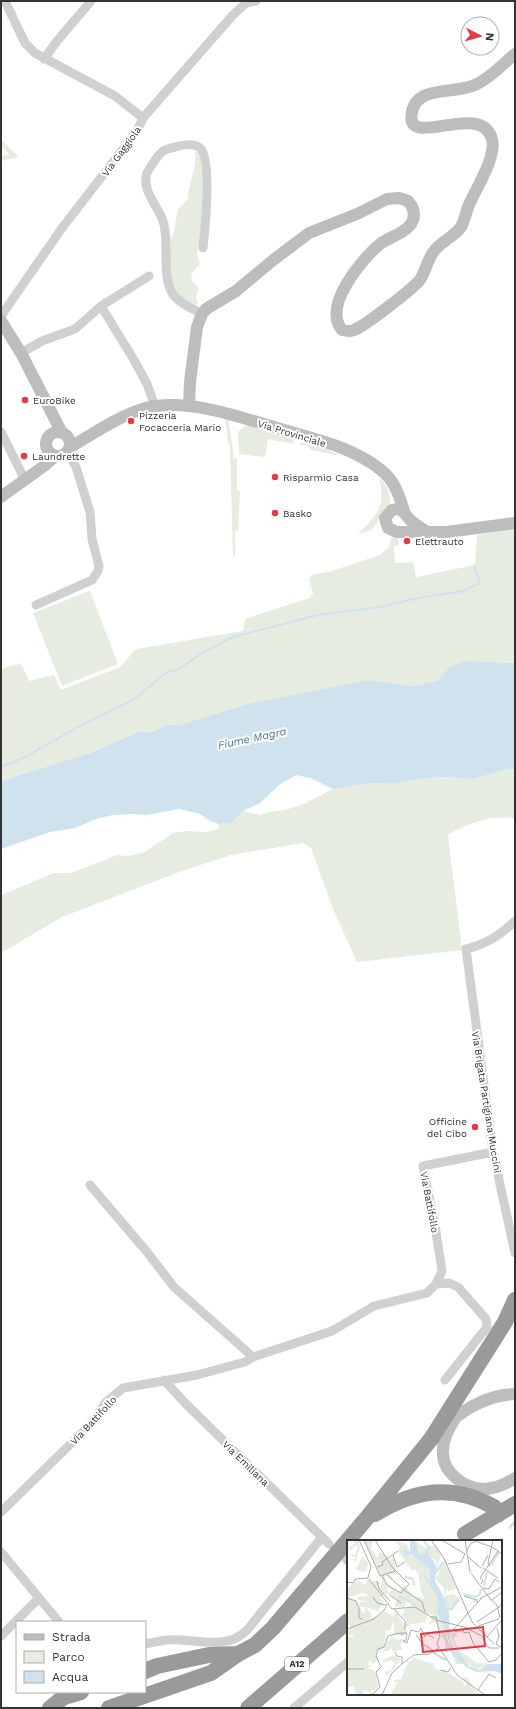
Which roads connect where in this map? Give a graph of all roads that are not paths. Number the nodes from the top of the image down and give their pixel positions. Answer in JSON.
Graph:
{"nodes":[{"id":1,"x":5,"y":1,"type":"edge"},
{"id":2,"x":90,"y":1,"type":"edge"},
{"id":3,"x":256,"y":1,"type":"edge"},
{"id":4,"x":515,"y":54,"type":"edge"},
{"id":5,"x":44,"y":59,"type":"junction"},
{"id":6,"x":143,"y":118,"type":"junction"},
{"id":7,"x":203,"y":248,"type":"dead end"},
{"id":8,"x":149,"y":276,"type":"dead end"},
{"id":9,"x":102,"y":306,"type":"junction"},
{"id":10,"x":202,"y":314,"type":"junction"},
{"id":11,"x":1,"y":316,"type":"edge"},
{"id":12,"x":1,"y":321,"type":"edge"},
{"id":13,"x":21,"y":353,"type":"junction"},
{"id":14,"x":155,"y":406,"type":"junction"},
{"id":15,"x":189,"y":406,"type":"junction"},
{"id":16,"x":1,"y":432,"type":"edge"},
{"id":17,"x":64,"y":441,"type":"junction"},
{"id":18,"x":51,"y":452,"type":"junction"},
{"id":19,"x":387,"y":476,"type":"junction"},
{"id":20,"x":25,"y":480,"type":"junction"},
{"id":21,"x":1,"y":497,"type":"edge"},
{"id":22,"x":392,"y":510,"type":"junction"},
{"id":23,"x":406,"y":514,"type":"junction"},
{"id":24,"x":515,"y":523,"type":"edge"},
{"id":25,"x":426,"y":531,"type":"junction"},
{"id":26,"x":400,"y":532,"type":"junction"},
{"id":27,"x":36,"y":605,"type":"dead end"},
{"id":28,"x":515,"y":921,"type":"edge"},
{"id":29,"x":493,"y":1152,"type":"junction"},
{"id":30,"x":90,"y":1185,"type":"dead end"},
{"id":31,"x":515,"y":1253,"type":"edge"},
{"id":32,"x":436,"y":1284,"type":"junction"},
{"id":33,"x":515,"y":1300,"type":"edge"},
{"id":34,"x":253,"y":1357,"type":"junction"},
{"id":35,"x":164,"y":1380,"type":"junction"},
{"id":36,"x":445,"y":1380,"type":"dead end"},
{"id":37,"x":515,"y":1394,"type":"edge"},
{"id":38,"x":456,"y":1417,"type":"junction"},
{"id":39,"x":431,"y":1439,"type":"junction"},
{"id":40,"x":515,"y":1478,"type":"edge"},
{"id":41,"x":515,"y":1504,"type":"edge"},
{"id":42,"x":494,"y":1507,"type":"tunnel mouth"},
{"id":43,"x":1,"y":1512,"type":"edge"},
{"id":44,"x":515,"y":1516,"type":"edge"},
{"id":45,"x":366,"y":1519,"type":"junction"},
{"id":46,"x":322,"y":1537,"type":"junction"},
{"id":47,"x":465,"y":1539,"type":"edge"},
{"id":48,"x":348,"y":1540,"type":"edge"},
{"id":49,"x":347,"y":1541,"type":"edge"},
{"id":50,"x":329,"y":1544,"type":"dead end"},
{"id":51,"x":1,"y":1552,"type":"edge"},
{"id":52,"x":39,"y":1598,"type":"junction"},
{"id":53,"x":58,"y":1621,"type":"edge"},
{"id":54,"x":347,"y":1622,"type":"edge"},
{"id":55,"x":1,"y":1636,"type":"edge"},
{"id":56,"x":347,"y":1636,"type":"edge"},
{"id":57,"x":146,"y":1644,"type":"edge"},
{"id":58,"x":238,"y":1654,"type":"junction"},
{"id":59,"x":347,"y":1663,"type":"edge"},
{"id":60,"x":146,"y":1671,"type":"edge"},
{"id":61,"x":78,"y":1693,"type":"edge"},
{"id":62,"x":50,"y":1708,"type":"edge"},
{"id":63,"x":109,"y":1708,"type":"edge"},
{"id":64,"x":248,"y":1708,"type":"edge"},
{"id":65,"x":264,"y":1708,"type":"edge"},
{"id":66,"x":294,"y":1708,"type":"edge"}],
"edges":[{"from":1,"to":5,"type":"street"},
{"from":2,"to":5,"type":"street"},
{"from":3,"to":6,"type":"street","name":"Via Gaggiola"},
{"from":4,"to":10,"type":"main road"},
{"from":5,"to":6,"type":"street"},
{"from":6,"to":11,"type":"street","name":"Via Gaggiola"},
{"from":7,"to":10,"type":"street"},
{"from":8,"to":9,"type":"street"},
{"from":9,"to":13,"type":"street"},
{"from":9,"to":14,"type":"street"},
{"from":10,"to":15,"type":"main road"},
{"from":12,"to":13,"type":"main road"},
{"from":13,"to":17,"type":"main road"},
{"from":14,"to":15,"type":"main road","name":"Via Provinciale"},
{"from":14,"to":17,"type":"main road","name":"Via Provinciale"},
{"from":15,"to":19,"type":"main road","name":"Via Provinciale"},
{"from":16,"to":20,"type":"street"},
{"from":17,"to":18,"type":"main road","name":"Via Provinciale"},
{"from":17,"to":18,"type":"main road"},
{"from":17,"to":27,"type":"street"},
{"from":18,"to":20,"type":"main road"},
{"from":19,"to":22,"type":"main road"},
{"from":19,"to":23,"type":"main road"},
{"from":20,"to":21,"type":"main road"},
{"from":22,"to":23,"type":"main road"},
{"from":22,"to":26,"type":"main road"},
{"from":23,"to":25,"type":"main road"},
{"from":23,"to":26,"type":"main road"},
{"from":24,"to":25,"type":"main road"},
{"from":25,"to":26,"type":"main road"},
{"from":28,"to":29,"type":"street","name":"Via Brigata Partigiana Muccini"},
{"from":29,"to":31,"type":"street","name":"Via Brigata Partigiana Muccini"},
{"from":29,"to":32,"type":"street","name":"Via Battifollo"},
{"from":30,"to":34,"type":"street"},
{"from":32,"to":34,"type":"street","name":"Via Battifollo"},
{"from":32,"to":36,"type":"street"},
{"from":33,"to":39,"type":"highway"},
{"from":34,"to":35,"type":"street","name":"Via Battifollo"},
{"from":35,"to":43,"type":"street","name":"Via Battifollo"},
{"from":35,"to":46,"type":"street","name":"Via Emiliana"},
{"from":37,"to":38,"type":"main road"},
{"from":38,"to":39,"type":"main road"},
{"from":38,"to":40,"type":"main road"},
{"from":39,"to":45,"type":"highway"},
{"from":41,"to":47,"type":"highway","bridge":true},
{"from":42,"to":45,"type":"highway"},
{"from":44,"to":47,"type":"highway"},
{"from":45,"to":48,"type":"highway"},
{"from":46,"to":50,"type":"street","name":"Via Emiliana"},
{"from":46,"to":57,"type":"street"},
{"from":49,"to":58,"type":"highway"},
{"from":51,"to":52,"type":"street"},
{"from":52,"to":53,"type":"street"},
{"from":52,"to":55,"type":"street"},
{"from":54,"to":64,"type":"highway","name":"A12","number":"A12"},
{"from":56,"to":65,"type":"highway","name":"A12","number":"A12"},
{"from":58,"to":60,"type":"highway"},
{"from":58,"to":63,"type":"highway"},
{"from":59,"to":66,"type":"street"},
{"from":61,"to":62,"type":"highway"}]}
